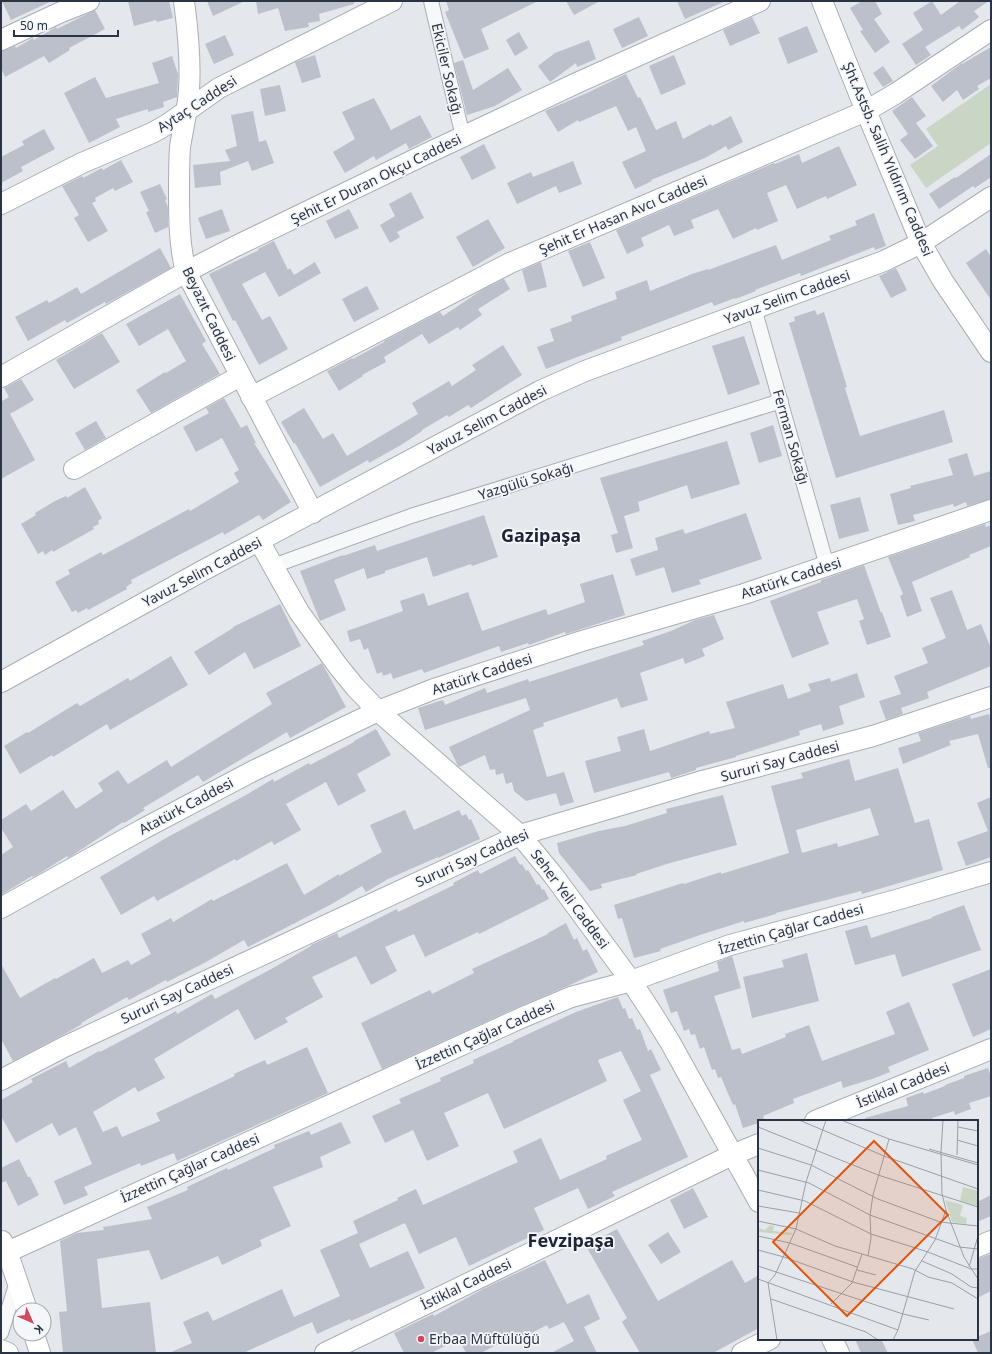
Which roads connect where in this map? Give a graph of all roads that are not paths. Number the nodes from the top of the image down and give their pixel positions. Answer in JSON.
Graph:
{"nodes":[{"id":1,"x":89,"y":1,"type":"edge"},
{"id":2,"x":184,"y":1,"type":"edge"},
{"id":3,"x":392,"y":1,"type":"edge"},
{"id":4,"x":431,"y":1,"type":"edge"},
{"id":5,"x":760,"y":1,"type":"edge"},
{"id":6,"x":822,"y":1,"type":"edge"},
{"id":7,"x":991,"y":30,"type":"edge"},
{"id":8,"x":1,"y":40,"type":"edge"},
{"id":9,"x":187,"y":110,"type":"junction"},
{"id":10,"x":866,"y":111,"type":"junction"},
{"id":11,"x":463,"y":137,"type":"junction"},
{"id":12,"x":991,"y":197,"type":"edge"},
{"id":13,"x":1,"y":204,"type":"edge"},
{"id":14,"x":921,"y":243,"type":"junction"},
{"id":15,"x":186,"y":272,"type":"junction"},
{"id":16,"x":754,"y":308,"type":"junction"},
{"id":17,"x":991,"y":352,"type":"edge"},
{"id":18,"x":1,"y":376,"type":"edge"},
{"id":19,"x":240,"y":376,"type":"junction"},
{"id":20,"x":251,"y":397,"type":"junction"},
{"id":21,"x":781,"y":401,"type":"junction"},
{"id":22,"x":74,"y":469,"type":"dead end"},
{"id":23,"x":991,"y":510,"type":"edge"},
{"id":24,"x":313,"y":513,"type":"junction"},
{"id":25,"x":259,"y":541,"type":"junction"},
{"id":26,"x":273,"y":566,"type":"junction"},
{"id":27,"x":827,"y":566,"type":"junction"},
{"id":28,"x":1,"y":682,"type":"edge"},
{"id":29,"x":991,"y":697,"type":"edge"},
{"id":30,"x":378,"y":711,"type":"junction"},
{"id":31,"x":520,"y":835,"type":"junction"},
{"id":32,"x":991,"y":872,"type":"edge"},
{"id":33,"x":1,"y":908,"type":"edge"},
{"id":34,"x":631,"y":981,"type":"junction"},
{"id":35,"x":991,"y":1049,"type":"edge"},
{"id":36,"x":1,"y":1080,"type":"edge"},
{"id":37,"x":817,"y":1120,"type":"edge"},
{"id":38,"x":758,"y":1144,"type":"edge"},
{"id":39,"x":732,"y":1155,"type":"junction"},
{"id":40,"x":758,"y":1200,"type":"edge"},
{"id":41,"x":991,"y":1242,"type":"edge"},
{"id":42,"x":978,"y":1247,"type":"edge"},
{"id":43,"x":3,"y":1248,"type":"edge"},
{"id":44,"x":18,"y":1282,"type":"junction"},
{"id":45,"x":24,"y":1302,"type":"edge"},
{"id":46,"x":1,"y":1333,"type":"edge"},
{"id":47,"x":768,"y":1340,"type":"edge"},
{"id":48,"x":832,"y":1340,"type":"edge"},
{"id":49,"x":37,"y":1342,"type":"edge"},
{"id":50,"x":1,"y":1350,"type":"edge"},
{"id":51,"x":8,"y":1353,"type":"edge"},
{"id":52,"x":40,"y":1353,"type":"edge"},
{"id":53,"x":325,"y":1353,"type":"edge"},
{"id":54,"x":742,"y":1353,"type":"edge"},
{"id":55,"x":839,"y":1353,"type":"edge"}],
"edges":[{"from":1,"to":8,"type":"street"},
{"from":2,"to":9,"type":"street","name":"Beyazıt Caddesi"},
{"from":3,"to":9,"type":"street","name":"Aytaç Caddesi"},
{"from":4,"to":11,"type":"street","name":"Ekiciler Sokağı"},
{"from":5,"to":11,"type":"street","name":"Şehit Er Duran Okçu Caddesi"},
{"from":6,"to":10,"type":"street","name":"Şht.Astsb. Salih Yıldırım Caddesi"},
{"from":7,"to":10,"type":"street","name":"Şehit Er Hasan Avcı Caddesi"},
{"from":9,"to":13,"type":"street","name":"Aytaç Caddesi"},
{"from":9,"to":15,"type":"street","name":"Beyazıt Caddesi"},
{"from":10,"to":14,"type":"street","name":"Şht.Astsb. Salih Yıldırım Caddesi"},
{"from":10,"to":20,"type":"street","name":"Şehit Er Hasan Avcı Caddesi"},
{"from":11,"to":15,"type":"street","name":"Şehit Er Duran Okçu Caddesi"},
{"from":12,"to":14,"type":"street","name":"Yavuz Selim Caddesi"},
{"from":14,"to":16,"type":"street","name":"Yavuz Selim Caddesi"},
{"from":14,"to":17,"type":"street","name":"Şht.Astsb. Salih Yıldırım Caddesi"},
{"from":15,"to":18,"type":"street","name":"Şehit Er Duran Okçu Caddesi"},
{"from":15,"to":19,"type":"street","name":"Beyazıt Caddesi"},
{"from":16,"to":21,"type":"street","name":"Ferman Sokağı"},
{"from":16,"to":24,"type":"street","name":"Yavuz Selim Caddesi"},
{"from":19,"to":20,"type":"street","name":"Beyazıt Caddesi"},
{"from":19,"to":22,"type":"street"},
{"from":20,"to":24,"type":"street","name":"Beyazıt Caddesi"},
{"from":21,"to":26,"type":"street","name":"Yazgülü Sokağı"},
{"from":21,"to":27,"type":"street","name":"Ferman Sokağı"},
{"from":23,"to":27,"type":"street","name":"Atatürk Caddesi"},
{"from":24,"to":25,"type":"street","name":"Yavuz Selim Caddesi"},
{"from":25,"to":26,"type":"street","name":"Seher Yeli Caddesi"},
{"from":25,"to":28,"type":"street","name":"Yavuz Selim Caddesi"},
{"from":26,"to":30,"type":"street","name":"Seher Yeli Caddesi"},
{"from":27,"to":30,"type":"street","name":"Atatürk Caddesi"},
{"from":29,"to":31,"type":"street","name":"Sururi Say Caddesi"},
{"from":30,"to":31,"type":"street","name":"Seher Yeli Caddesi"},
{"from":30,"to":33,"type":"street","name":"Atatürk Caddesi"},
{"from":31,"to":34,"type":"street","name":"Seher Yeli Caddesi"},
{"from":31,"to":36,"type":"street","name":"Sururi Say Caddesi"},
{"from":32,"to":34,"type":"street","name":"İzzettin Çağlar Caddesi"},
{"from":34,"to":39,"type":"street","name":"Seher Yeli Caddesi"},
{"from":34,"to":43,"type":"street","name":"İzzettin Çağlar Caddesi"},
{"from":35,"to":37,"type":"street","name":"İstiklal Caddesi"},
{"from":38,"to":39,"type":"street","name":"İstiklal Caddesi"},
{"from":39,"to":40,"type":"street","name":"Seher Yeli Caddesi"},
{"from":39,"to":53,"type":"street","name":"İstiklal Caddesi"},
{"from":41,"to":42,"type":"street"},
{"from":43,"to":44,"type":"street"},
{"from":44,"to":45,"type":"street"},
{"from":44,"to":46,"type":"street"},
{"from":47,"to":54,"type":"street"},
{"from":48,"to":55,"type":"street"},
{"from":49,"to":52,"type":"street"},
{"from":50,"to":51,"type":"street"}]}
